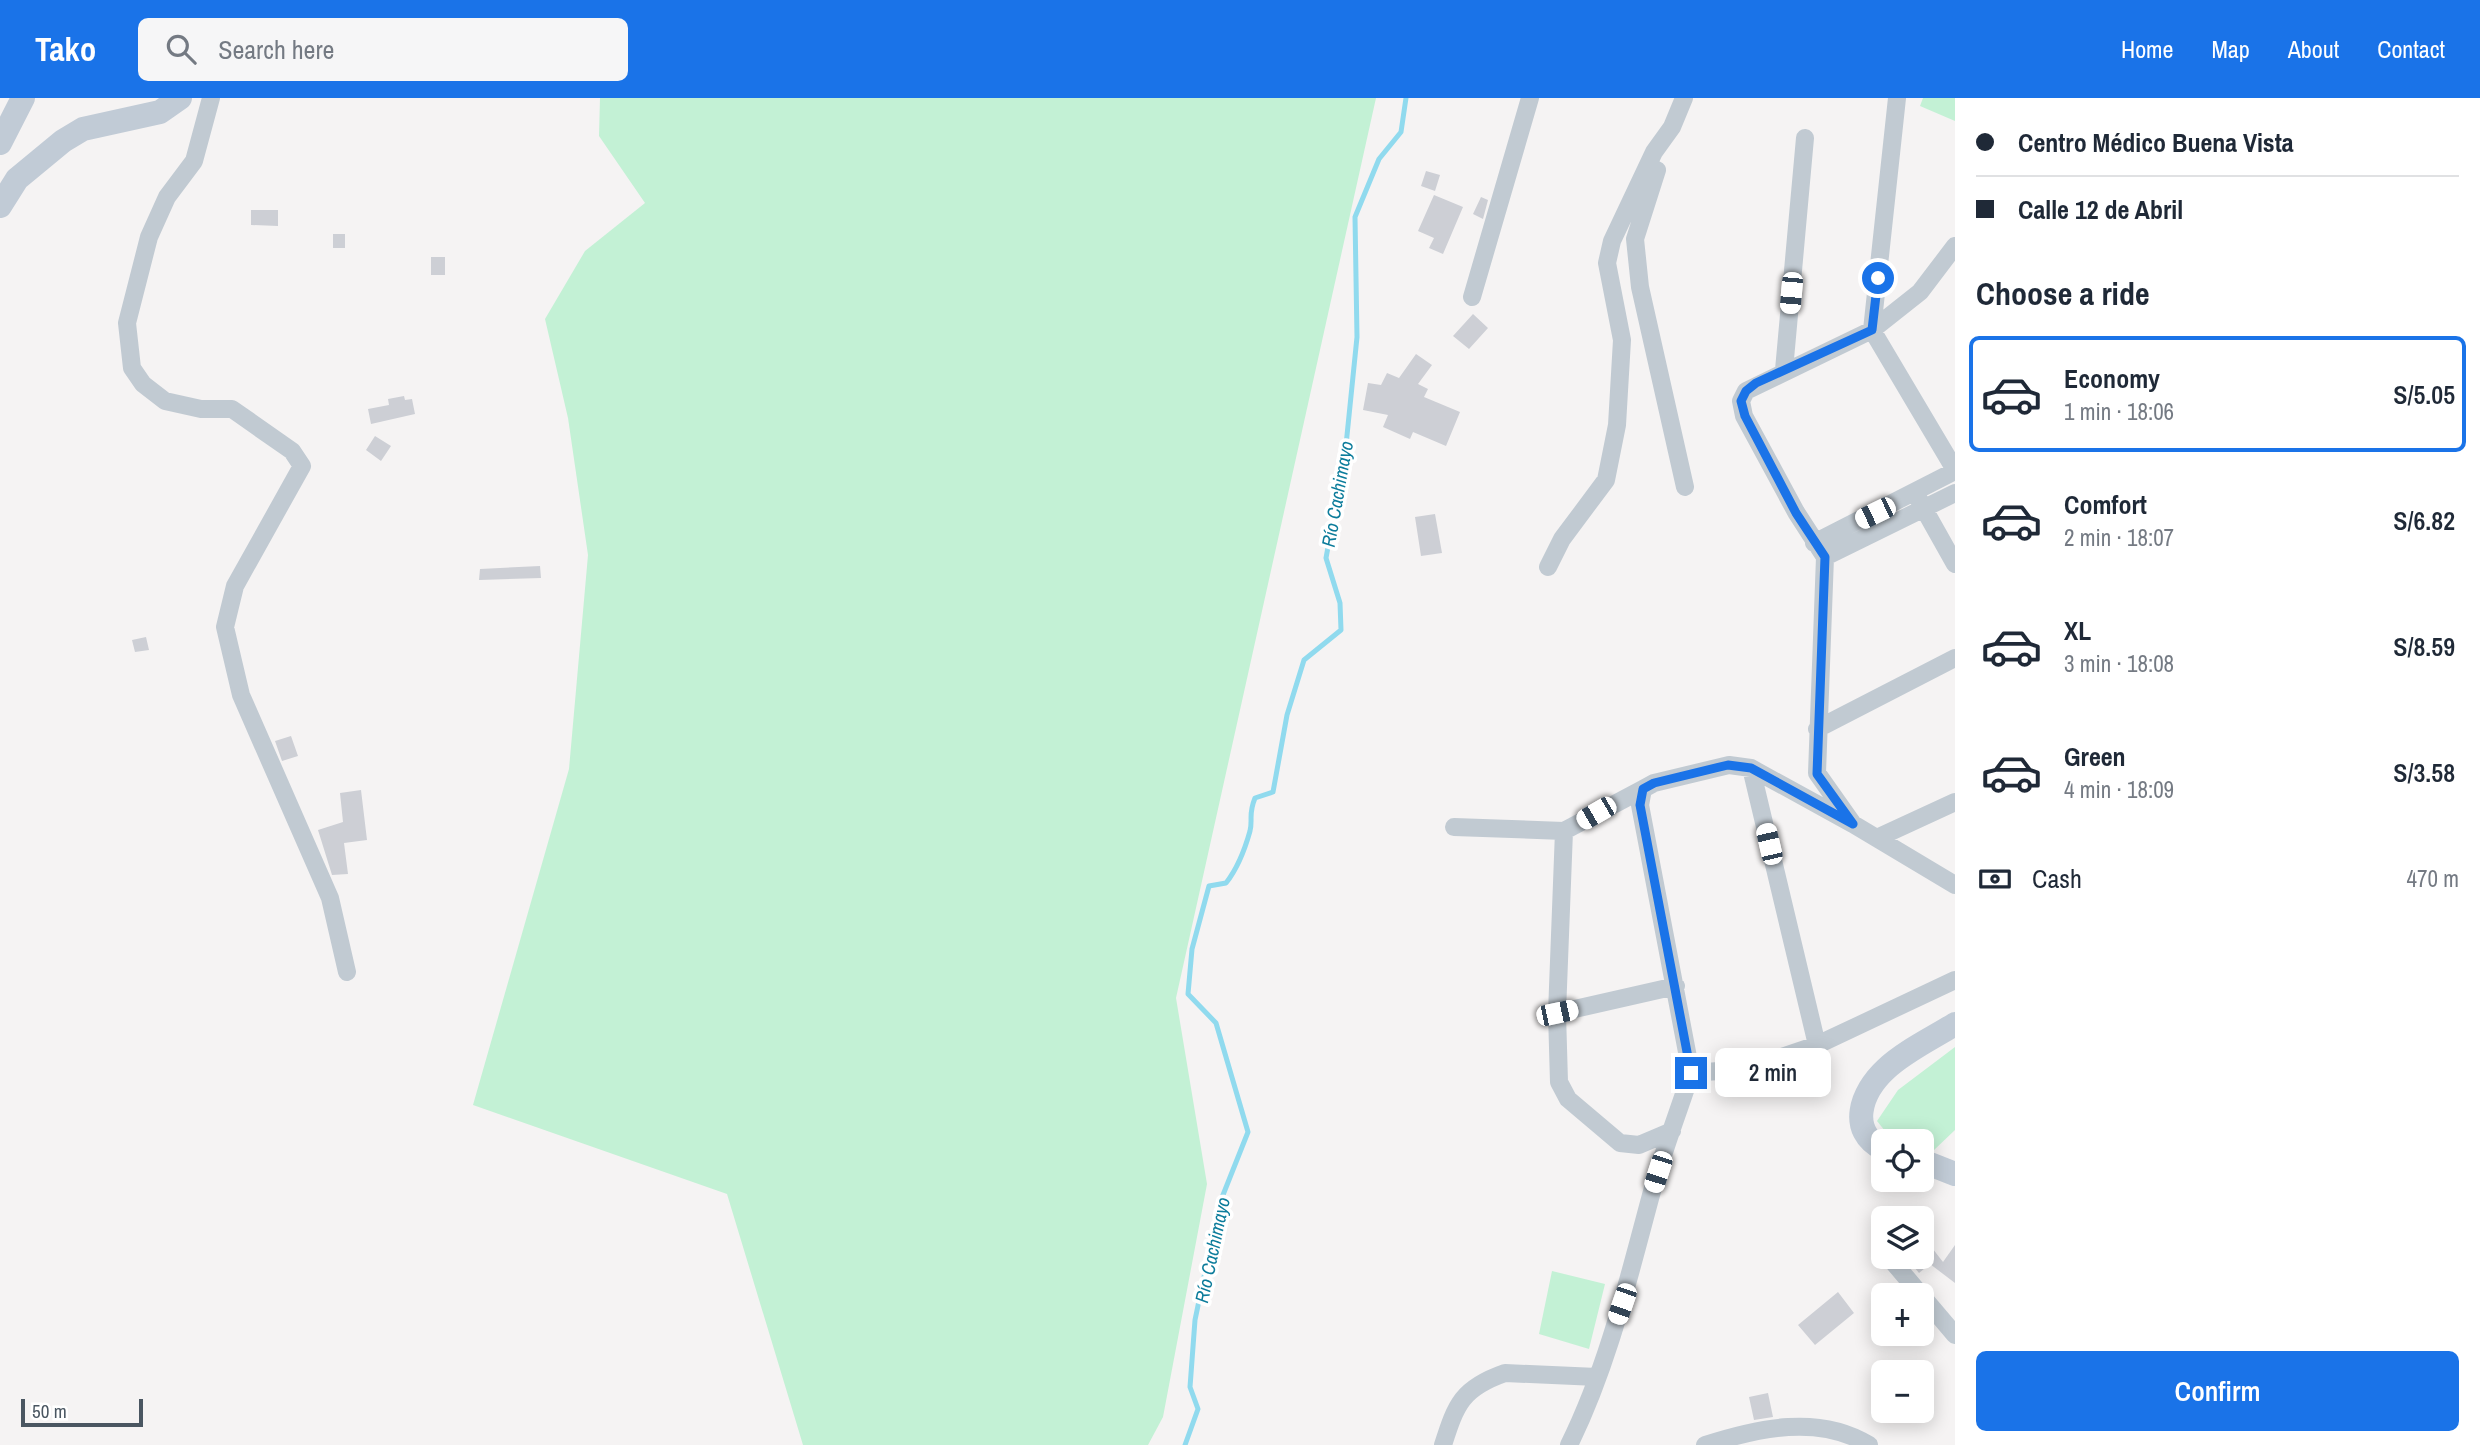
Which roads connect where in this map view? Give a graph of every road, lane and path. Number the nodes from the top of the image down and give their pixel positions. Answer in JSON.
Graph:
{"nodes":[{"id":1,"x":23,"y":98,"type":"edge"},
{"id":2,"x":180,"y":98,"type":"edge"},
{"id":3,"x":211,"y":98,"type":"edge"},
{"id":4,"x":1530,"y":98,"type":"edge"},
{"id":5,"x":1684,"y":98,"type":"edge"},
{"id":6,"x":1897,"y":98,"type":"edge"},
{"id":7,"x":1672,"y":127,"type":"junction"},
{"id":8,"x":1805,"y":138,"type":"dead end"},
{"id":9,"x":0,"y":143,"type":"edge"},
{"id":10,"x":0,"y":206,"type":"edge"},
{"id":11,"x":1955,"y":246,"type":"edge"},
{"id":12,"x":1472,"y":297,"type":"dead end"},
{"id":13,"x":1872,"y":330,"type":"junction"},
{"id":14,"x":1784,"y":370,"type":"junction"},
{"id":15,"x":1955,"y":470,"type":"edge"},
{"id":16,"x":1685,"y":487,"type":"dead end"},
{"id":17,"x":1915,"y":493,"type":"junction"},
{"id":18,"x":1955,"y":493,"type":"edge"},
{"id":19,"x":1925,"y":510,"type":"junction"},
{"id":20,"x":1820,"y":550,"type":"junction"},
{"id":21,"x":1955,"y":564,"type":"edge"},
{"id":22,"x":1548,"y":567,"type":"dead end"},
{"id":23,"x":1955,"y":658,"type":"edge"},
{"id":24,"x":1817,"y":729,"type":"junction"},
{"id":25,"x":1751,"y":768,"type":"junction"},
{"id":26,"x":1643,"y":789,"type":"junction"},
{"id":27,"x":1955,"y":802,"type":"edge"},
{"id":28,"x":1853,"y":824,"type":"junction"},
{"id":29,"x":1454,"y":827,"type":"dead end"},
{"id":30,"x":1563,"y":831,"type":"junction"},
{"id":31,"x":1877,"y":838,"type":"junction"},
{"id":32,"x":1955,"y":885,"type":"edge"},
{"id":33,"x":347,"y":972,"type":"dead end"},
{"id":34,"x":1955,"y":980,"type":"edge"},
{"id":35,"x":1676,"y":986,"type":"junction"},
{"id":36,"x":1557,"y":1013,"type":"junction"},
{"id":37,"x":1955,"y":1024,"type":"edge"},
{"id":38,"x":1817,"y":1045,"type":"junction"},
{"id":39,"x":1691,"y":1073,"type":"junction"},
{"id":40,"x":1672,"y":1131,"type":"junction"},
{"id":41,"x":1871,"y":1141,"type":"edge"},
{"id":42,"x":1934,"y":1166,"type":"edge"},
{"id":43,"x":1955,"y":1174,"type":"edge"},
{"id":44,"x":1899,"y":1269,"type":"edge"},
{"id":45,"x":1911,"y":1283,"type":"edge"},
{"id":46,"x":1934,"y":1310,"type":"edge"},
{"id":47,"x":1955,"y":1335,"type":"edge"},
{"id":48,"x":1597,"y":1377,"type":"junction"},
{"id":49,"x":1443,"y":1445,"type":"edge"},
{"id":50,"x":1569,"y":1445,"type":"edge"},
{"id":51,"x":1705,"y":1445,"type":"edge"},
{"id":52,"x":1869,"y":1445,"type":"edge"}],
"edges":[{"from":1,"to":9,"type":"street"},
{"from":2,"to":10,"type":"street"},
{"from":3,"to":33,"type":"street"},
{"from":4,"to":12,"type":"street"},
{"from":5,"to":7,"type":"street"},
{"from":6,"to":13,"type":"street"},
{"from":7,"to":16,"type":"street"},
{"from":7,"to":22,"type":"street"},
{"from":8,"to":14,"type":"street"},
{"from":11,"to":13,"type":"street"},
{"from":13,"to":14,"type":"street"},
{"from":13,"to":15,"type":"street"},
{"from":14,"to":20,"type":"street"},
{"from":15,"to":17,"type":"street"},
{"from":17,"to":19,"type":"street"},
{"from":17,"to":20,"type":"street"},
{"from":18,"to":19,"type":"street"},
{"from":19,"to":20,"type":"street"},
{"from":19,"to":21,"type":"street"},
{"from":20,"to":24,"type":"street"},
{"from":23,"to":24,"type":"street"},
{"from":24,"to":28,"type":"street"},
{"from":25,"to":26,"type":"street"},
{"from":25,"to":28,"type":"street"},
{"from":25,"to":38,"type":"street"},
{"from":26,"to":30,"type":"street"},
{"from":26,"to":35,"type":"street"},
{"from":27,"to":31,"type":"street"},
{"from":28,"to":31,"type":"street"},
{"from":29,"to":30,"type":"street"},
{"from":30,"to":36,"type":"street"},
{"from":31,"to":32,"type":"street"},
{"from":34,"to":38,"type":"street"},
{"from":35,"to":36,"type":"street"},
{"from":35,"to":39,"type":"street"},
{"from":36,"to":40,"type":"street"},
{"from":37,"to":41,"type":"street"},
{"from":38,"to":39,"type":"street"},
{"from":39,"to":40,"type":"street"},
{"from":40,"to":48,"type":"street"},
{"from":42,"to":43,"type":"street"},
{"from":44,"to":45,"type":"street"},
{"from":46,"to":47,"type":"street"},
{"from":48,"to":49,"type":"street"},
{"from":48,"to":50,"type":"street"},
{"from":51,"to":52,"type":"street"}]}
